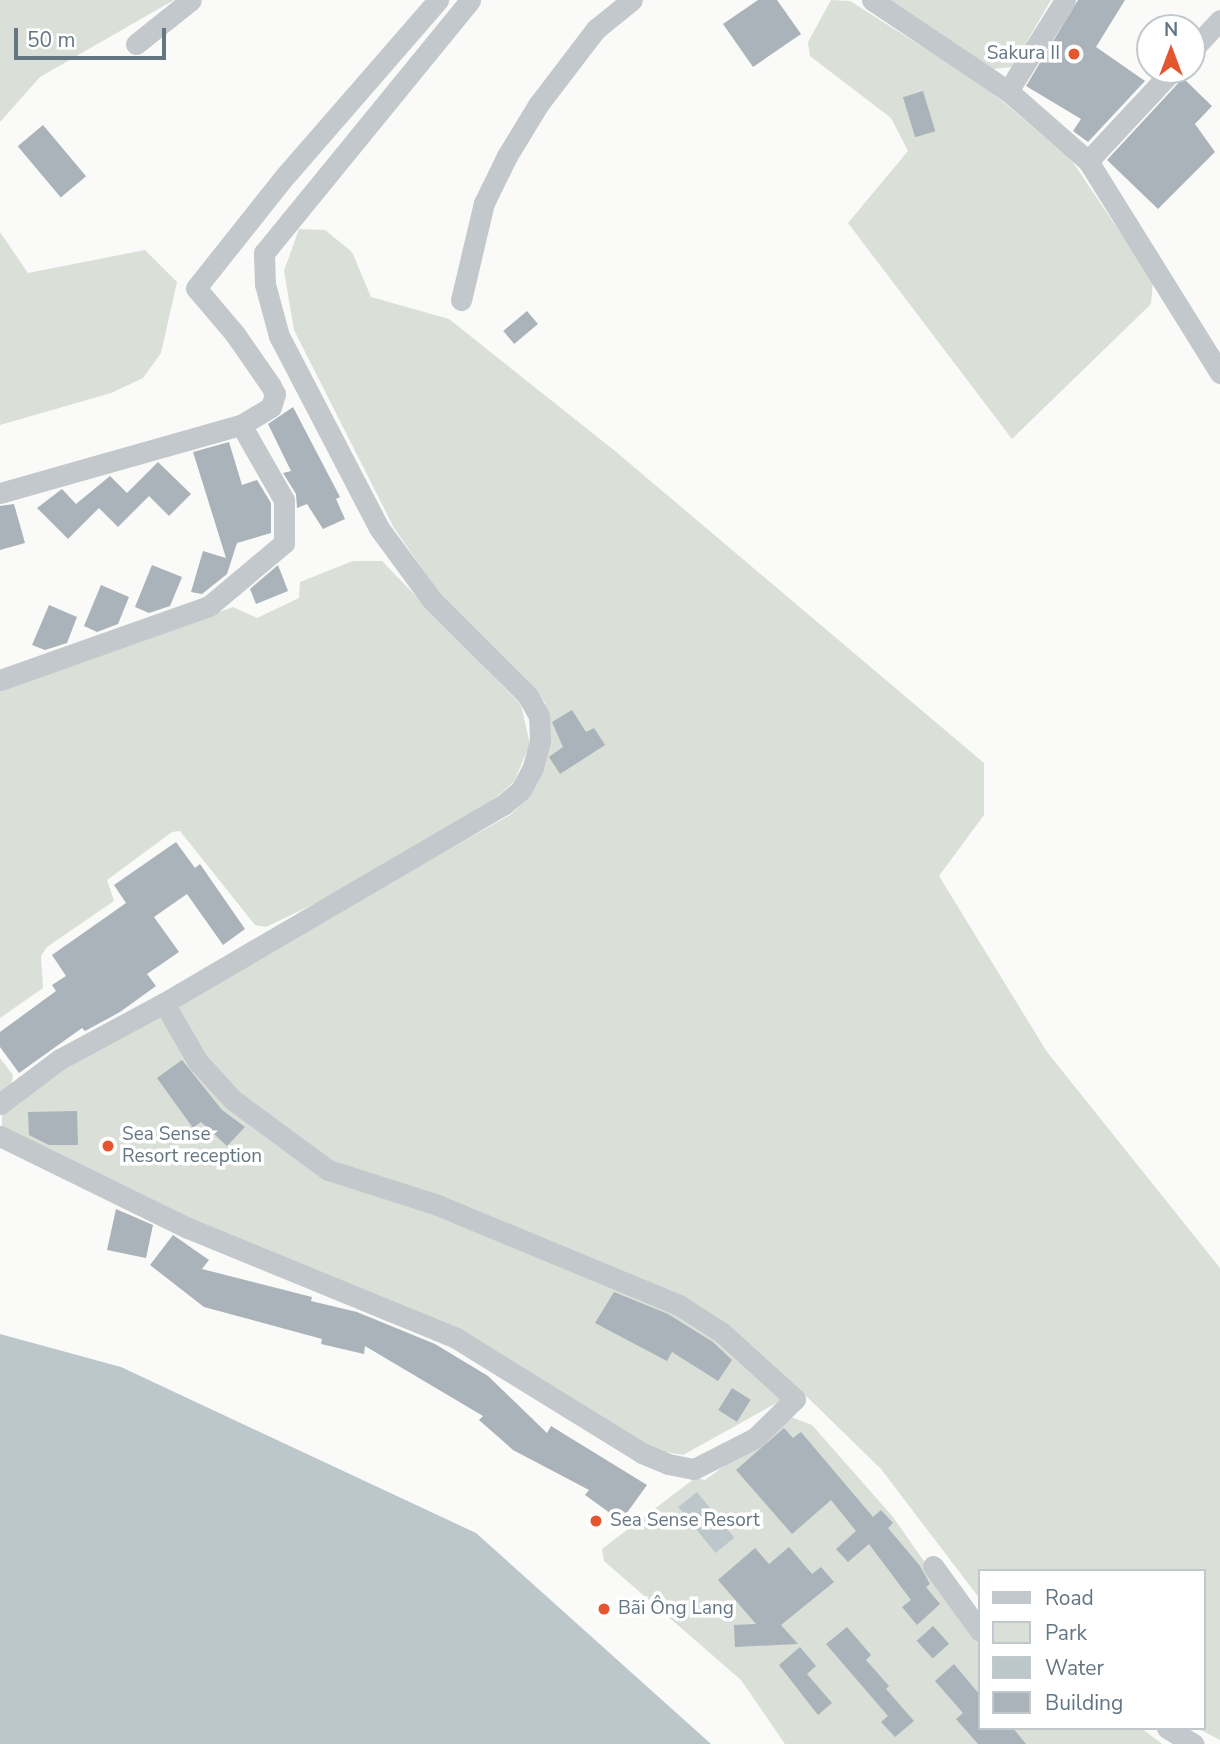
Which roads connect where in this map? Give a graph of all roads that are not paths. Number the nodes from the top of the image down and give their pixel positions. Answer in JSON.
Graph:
{"nodes":[{"id":1,"x":191,"y":0,"type":"edge"},
{"id":2,"x":438,"y":0,"type":"edge"},
{"id":3,"x":470,"y":0,"type":"edge"},
{"id":4,"x":632,"y":0,"type":"edge"},
{"id":5,"x":872,"y":0,"type":"edge"},
{"id":6,"x":1065,"y":0,"type":"edge"},
{"id":7,"x":1220,"y":20,"type":"edge"},
{"id":8,"x":1206,"y":35,"type":"edge"},
{"id":9,"x":136,"y":44,"type":"dead end"},
{"id":10,"x":1160,"y":84,"type":"edge"},
{"id":11,"x":1008,"y":90,"type":"junction"},
{"id":12,"x":1088,"y":161,"type":"junction"},
{"id":13,"x":461,"y":300,"type":"dead end"},
{"id":14,"x":1220,"y":373,"type":"edge"},
{"id":15,"x":241,"y":425,"type":"junction"},
{"id":16,"x":0,"y":493,"type":"edge"},
{"id":17,"x":0,"y":680,"type":"edge"},
{"id":18,"x":164,"y":1003,"type":"junction"},
{"id":19,"x":0,"y":1104,"type":"edge"},
{"id":20,"x":0,"y":1136,"type":"edge"},
{"id":21,"x":933,"y":1566,"type":"dead end"},
{"id":22,"x":978,"y":1628,"type":"edge"},
{"id":23,"x":1170,"y":1730,"type":"edge"},
{"id":24,"x":1194,"y":1744,"type":"edge"}],
"edges":[{"from":1,"to":9,"type":"street"},
{"from":2,"to":15,"type":"street"},
{"from":3,"to":18,"type":"street"},
{"from":4,"to":13,"type":"street"},
{"from":5,"to":11,"type":"street"},
{"from":6,"to":11,"type":"street"},
{"from":7,"to":8,"type":"street"},
{"from":10,"to":12,"type":"street"},
{"from":11,"to":12,"type":"street"},
{"from":12,"to":14,"type":"street"},
{"from":15,"to":16,"type":"street"},
{"from":15,"to":17,"type":"street"},
{"from":18,"to":19,"type":"street"},
{"from":18,"to":20,"type":"street"},
{"from":21,"to":22,"type":"street"},
{"from":23,"to":24,"type":"street"}]}
